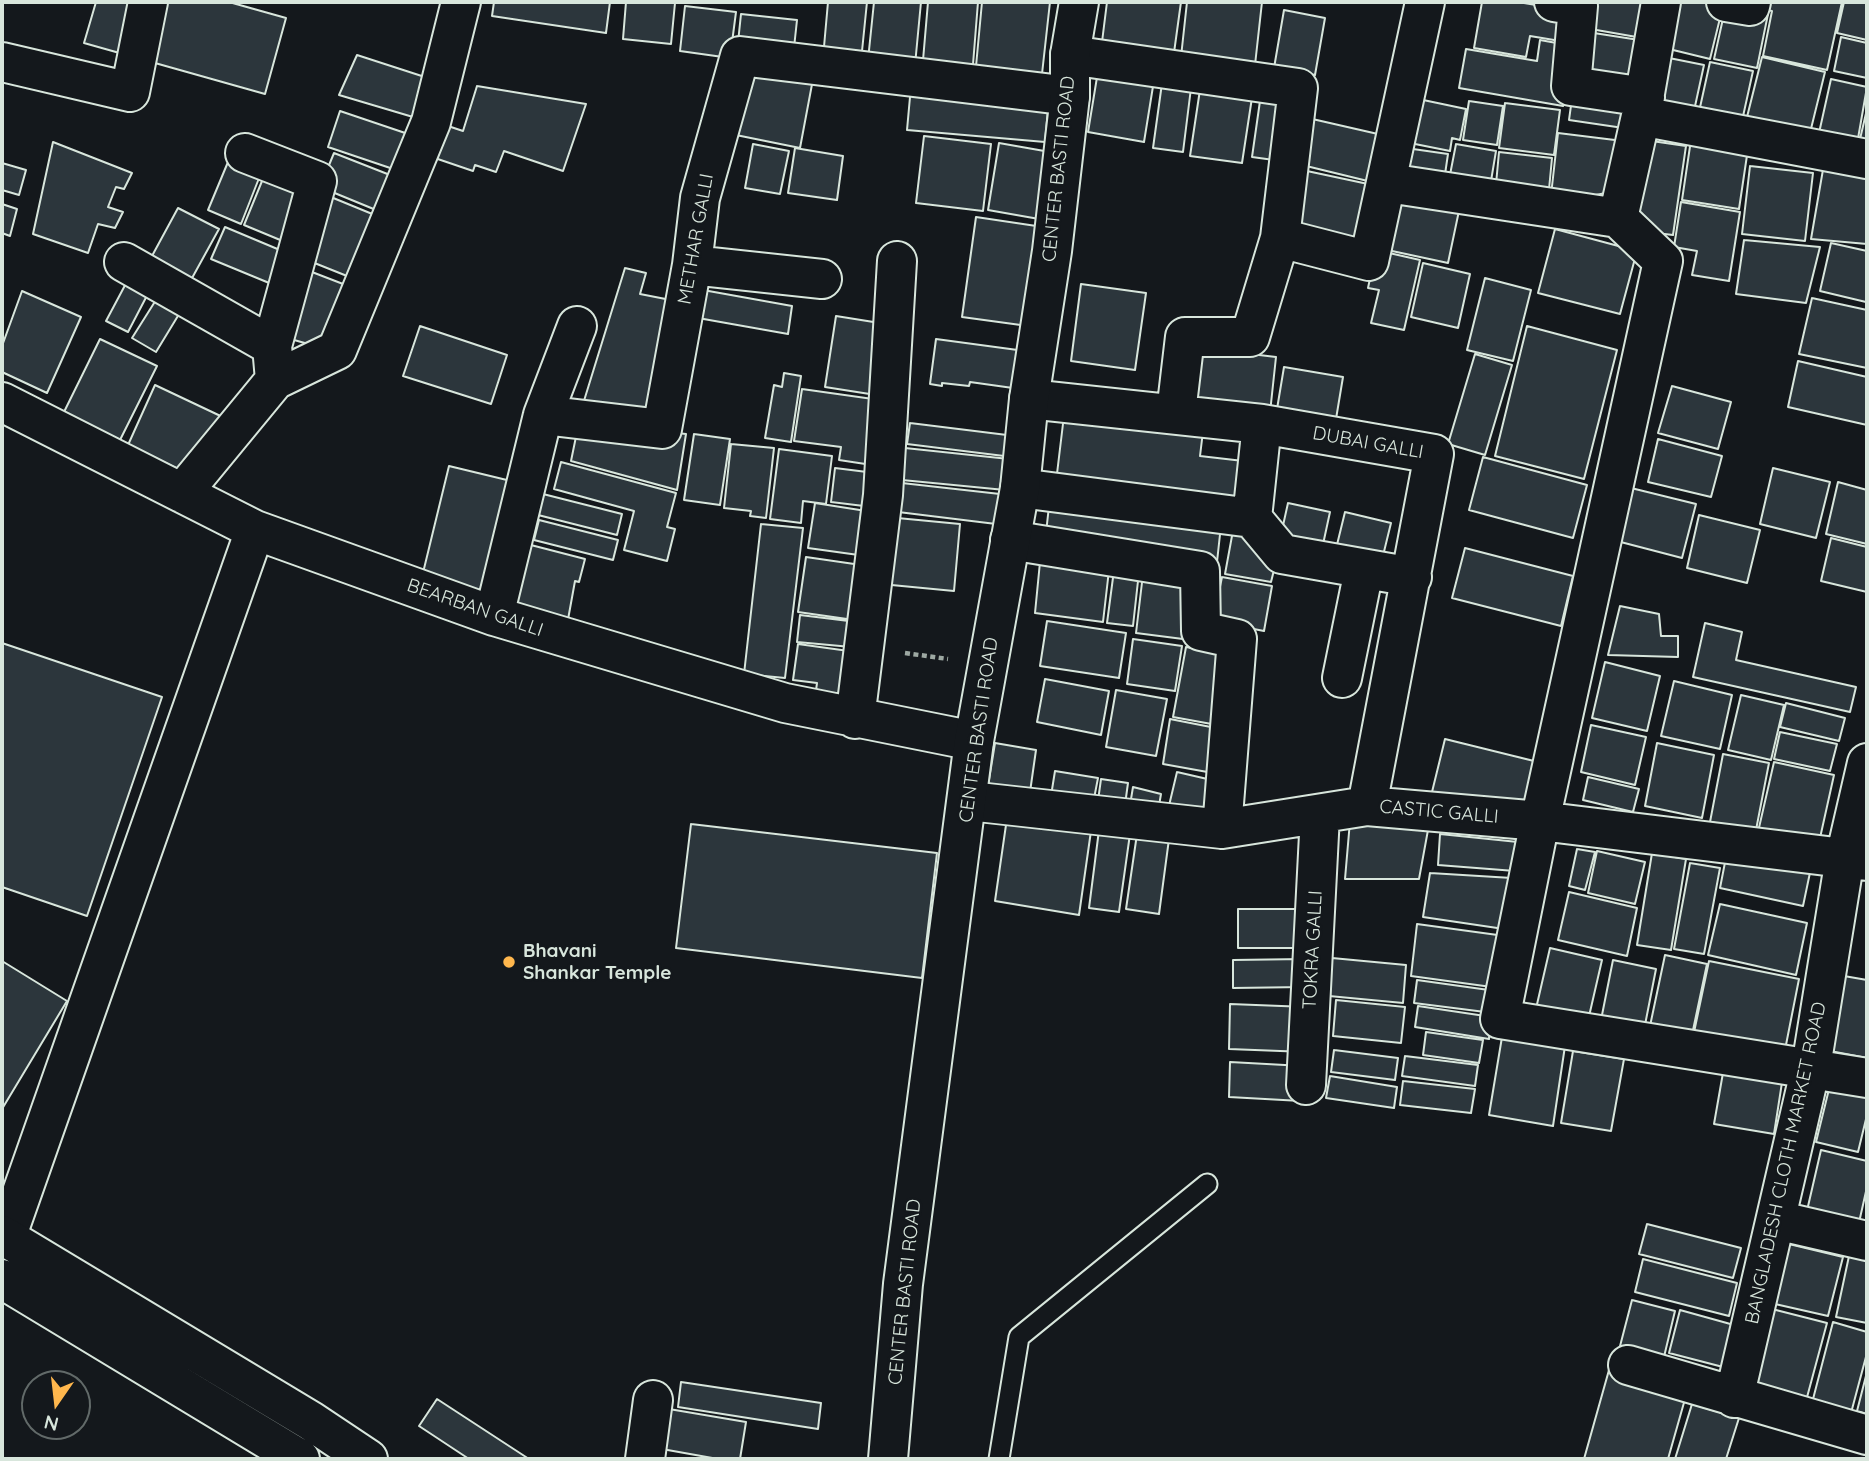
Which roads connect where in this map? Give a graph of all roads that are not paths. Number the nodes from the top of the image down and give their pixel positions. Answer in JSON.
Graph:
{"nodes":[{"id":1,"x":148,"y":2,"type":"edge"},
{"id":2,"x":461,"y":2,"type":"edge"},
{"id":3,"x":1079,"y":2,"type":"edge"},
{"id":4,"x":1425,"y":2,"type":"edge"},
{"id":5,"x":1554,"y":2,"type":"edge"},
{"id":6,"x":1661,"y":2,"type":"edge"},
{"id":7,"x":1726,"y":2,"type":"edge"},
{"id":8,"x":1751,"y":2,"type":"edge"},
{"id":9,"x":1070,"y":55,"type":"junction"},
{"id":10,"x":2,"y":62,"type":"edge"},
{"id":11,"x":1070,"y":96,"type":"junction"},
{"id":12,"x":1643,"y":107,"type":"junction"},
{"id":13,"x":245,"y":153,"type":"dead end"},
{"id":14,"x":1867,"y":159,"type":"edge"},
{"id":15,"x":1388,"y":183,"type":"junction"},
{"id":16,"x":1618,"y":218,"type":"junction"},
{"id":17,"x":1280,"y":238,"type":"junction"},
{"id":18,"x":897,"y":261,"type":"dead end"},
{"id":19,"x":124,"y":262,"type":"dead end"},
{"id":20,"x":692,"y":265,"type":"junction"},
{"id":21,"x":822,"y":279,"type":"dead end"},
{"id":22,"x":577,"y":326,"type":"dead end"},
{"id":23,"x":274,"y":363,"type":"junction"},
{"id":24,"x":1029,"y":399,"type":"junction"},
{"id":25,"x":2,"y":402,"type":"edge"},
{"id":26,"x":1175,"y":414,"type":"junction"},
{"id":27,"x":543,"y":415,"type":"junction"},
{"id":28,"x":1262,"y":424,"type":"junction"},
{"id":29,"x":1020,"y":488,"type":"junction"},
{"id":30,"x":182,"y":494,"type":"junction"},
{"id":31,"x":1252,"y":518,"type":"junction"},
{"id":32,"x":255,"y":530,"type":"junction"},
{"id":33,"x":1010,"y":540,"type":"junction"},
{"id":34,"x":1364,"y":570,"type":"junction"},
{"id":35,"x":1412,"y":577,"type":"junction"},
{"id":36,"x":494,"y":616,"type":"junction"},
{"id":37,"x":1342,"y":678,"type":"dead end"},
{"id":38,"x":855,"y":719,"type":"junction"},
{"id":39,"x":974,"y":741,"type":"junction"},
{"id":40,"x":1867,"y":764,"type":"edge"},
{"id":41,"x":969,"y":801,"type":"junction"},
{"id":42,"x":1367,"y":806,"type":"junction"},
{"id":43,"x":1320,"y":815,"type":"junction"},
{"id":44,"x":1540,"y":821,"type":"junction"},
{"id":45,"x":1222,"y":829,"type":"junction"},
{"id":46,"x":1856,"y":859,"type":"edge"},
{"id":47,"x":1811,"y":1067,"type":"junction"},
{"id":48,"x":1867,"y":1078,"type":"edge"},
{"id":49,"x":1306,"y":1085,"type":"dead end"},
{"id":50,"x":1207,"y":1184,"type":"dead end"},
{"id":51,"x":1776,"y":1220,"type":"junction"},
{"id":52,"x":4,"y":1236,"type":"edge"},
{"id":53,"x":1867,"y":1241,"type":"edge"},
{"id":54,"x":2,"y":1279,"type":"edge"},
{"id":55,"x":1628,"y":1365,"type":"dead end"},
{"id":56,"x":1734,"y":1398,"type":"junction"},
{"id":57,"x":653,"y":1400,"type":"dead end"},
{"id":58,"x":1863,"y":1443,"type":"edge"},
{"id":59,"x":293,"y":1457,"type":"edge"},
{"id":60,"x":368,"y":1459,"type":"edge"},
{"id":61,"x":645,"y":1459,"type":"edge"},
{"id":62,"x":888,"y":1459,"type":"edge"},
{"id":63,"x":999,"y":1459,"type":"edge"}],
"edges":[{"from":1,"to":10,"type":"street"},
{"from":2,"to":23,"type":"street"},
{"from":3,"to":9,"type":"street","name":"CENTER BASTI ROAD"},
{"from":4,"to":15,"type":"street"},
{"from":5,"to":12,"type":"street"},
{"from":6,"to":12,"type":"street"},
{"from":7,"to":8,"type":"street"},
{"from":9,"to":11,"type":"street","name":"CENTER BASTI ROAD"},
{"from":9,"to":17,"type":"street"},
{"from":11,"to":20,"type":"street","name":"METHAR GALLI"},
{"from":11,"to":24,"type":"street","name":"CENTER BASTI ROAD"},
{"from":12,"to":14,"type":"street"},
{"from":12,"to":16,"type":"street"},
{"from":13,"to":23,"type":"street"},
{"from":15,"to":16,"type":"street"},
{"from":15,"to":17,"type":"street"},
{"from":16,"to":44,"type":"street"},
{"from":17,"to":26,"type":"street"},
{"from":18,"to":38,"type":"street"},
{"from":19,"to":23,"type":"street"},
{"from":20,"to":21,"type":"street"},
{"from":20,"to":27,"type":"street","name":"METHAR GALLI"},
{"from":22,"to":27,"type":"street"},
{"from":23,"to":30,"type":"street"},
{"from":24,"to":26,"type":"street","name":"DUBAI GALLI"},
{"from":24,"to":29,"type":"street","name":"CENTER BASTI ROAD"},
{"from":25,"to":30,"type":"street","name":"BEARBAN GALLI"},
{"from":26,"to":28,"type":"street","name":"DUBAI GALLI"},
{"from":27,"to":36,"type":"street"},
{"from":28,"to":31,"type":"street"},
{"from":28,"to":35,"type":"street","name":"DUBAI GALLI"},
{"from":29,"to":31,"type":"street"},
{"from":29,"to":33,"type":"street","name":"CENTER BASTI ROAD"},
{"from":30,"to":32,"type":"street","name":"BEARBAN GALLI"},
{"from":31,"to":34,"type":"street"},
{"from":32,"to":36,"type":"street","name":"BEARBAN GALLI"},
{"from":32,"to":52,"type":"street"},
{"from":33,"to":39,"type":"street","name":"CENTER BASTI ROAD"},
{"from":33,"to":45,"type":"street"},
{"from":34,"to":35,"type":"street"},
{"from":34,"to":37,"type":"street"},
{"from":35,"to":42,"type":"street","name":"DUBAI GALLI"},
{"from":36,"to":38,"type":"street","name":"BEARBAN GALLI"},
{"from":38,"to":39,"type":"street","name":"BEARBAN GALLI"},
{"from":39,"to":41,"type":"street","name":"CENTER BASTI ROAD"},
{"from":40,"to":46,"type":"street","name":"BANGLADESH CLOTH MARKET ROAD"},
{"from":41,"to":45,"type":"street","name":"CASTIC GALLI"},
{"from":41,"to":62,"type":"street","name":"CENTER BASTI ROAD"},
{"from":42,"to":43,"type":"street","name":"CASTIC GALLI"},
{"from":42,"to":44,"type":"street","name":"CASTIC GALLI"},
{"from":43,"to":45,"type":"street","name":"CASTIC GALLI"},
{"from":43,"to":49,"type":"street","name":"TOKRA GALLI"},
{"from":44,"to":46,"type":"street","name":"CASTIC GALLI"},
{"from":44,"to":47,"type":"street"},
{"from":46,"to":47,"type":"street","name":"BANGLADESH CLOTH MARKET ROAD"},
{"from":47,"to":48,"type":"street"},
{"from":47,"to":51,"type":"street","name":"BANGLADESH CLOTH MARKET ROAD"},
{"from":50,"to":63,"type":"lane"},
{"from":51,"to":53,"type":"street"},
{"from":51,"to":56,"type":"street","name":"BANGLADESH CLOTH MARKET ROAD"},
{"from":52,"to":60,"type":"street"},
{"from":54,"to":59,"type":"street"},
{"from":55,"to":56,"type":"street"},
{"from":56,"to":58,"type":"street"},
{"from":57,"to":61,"type":"street"}]}
